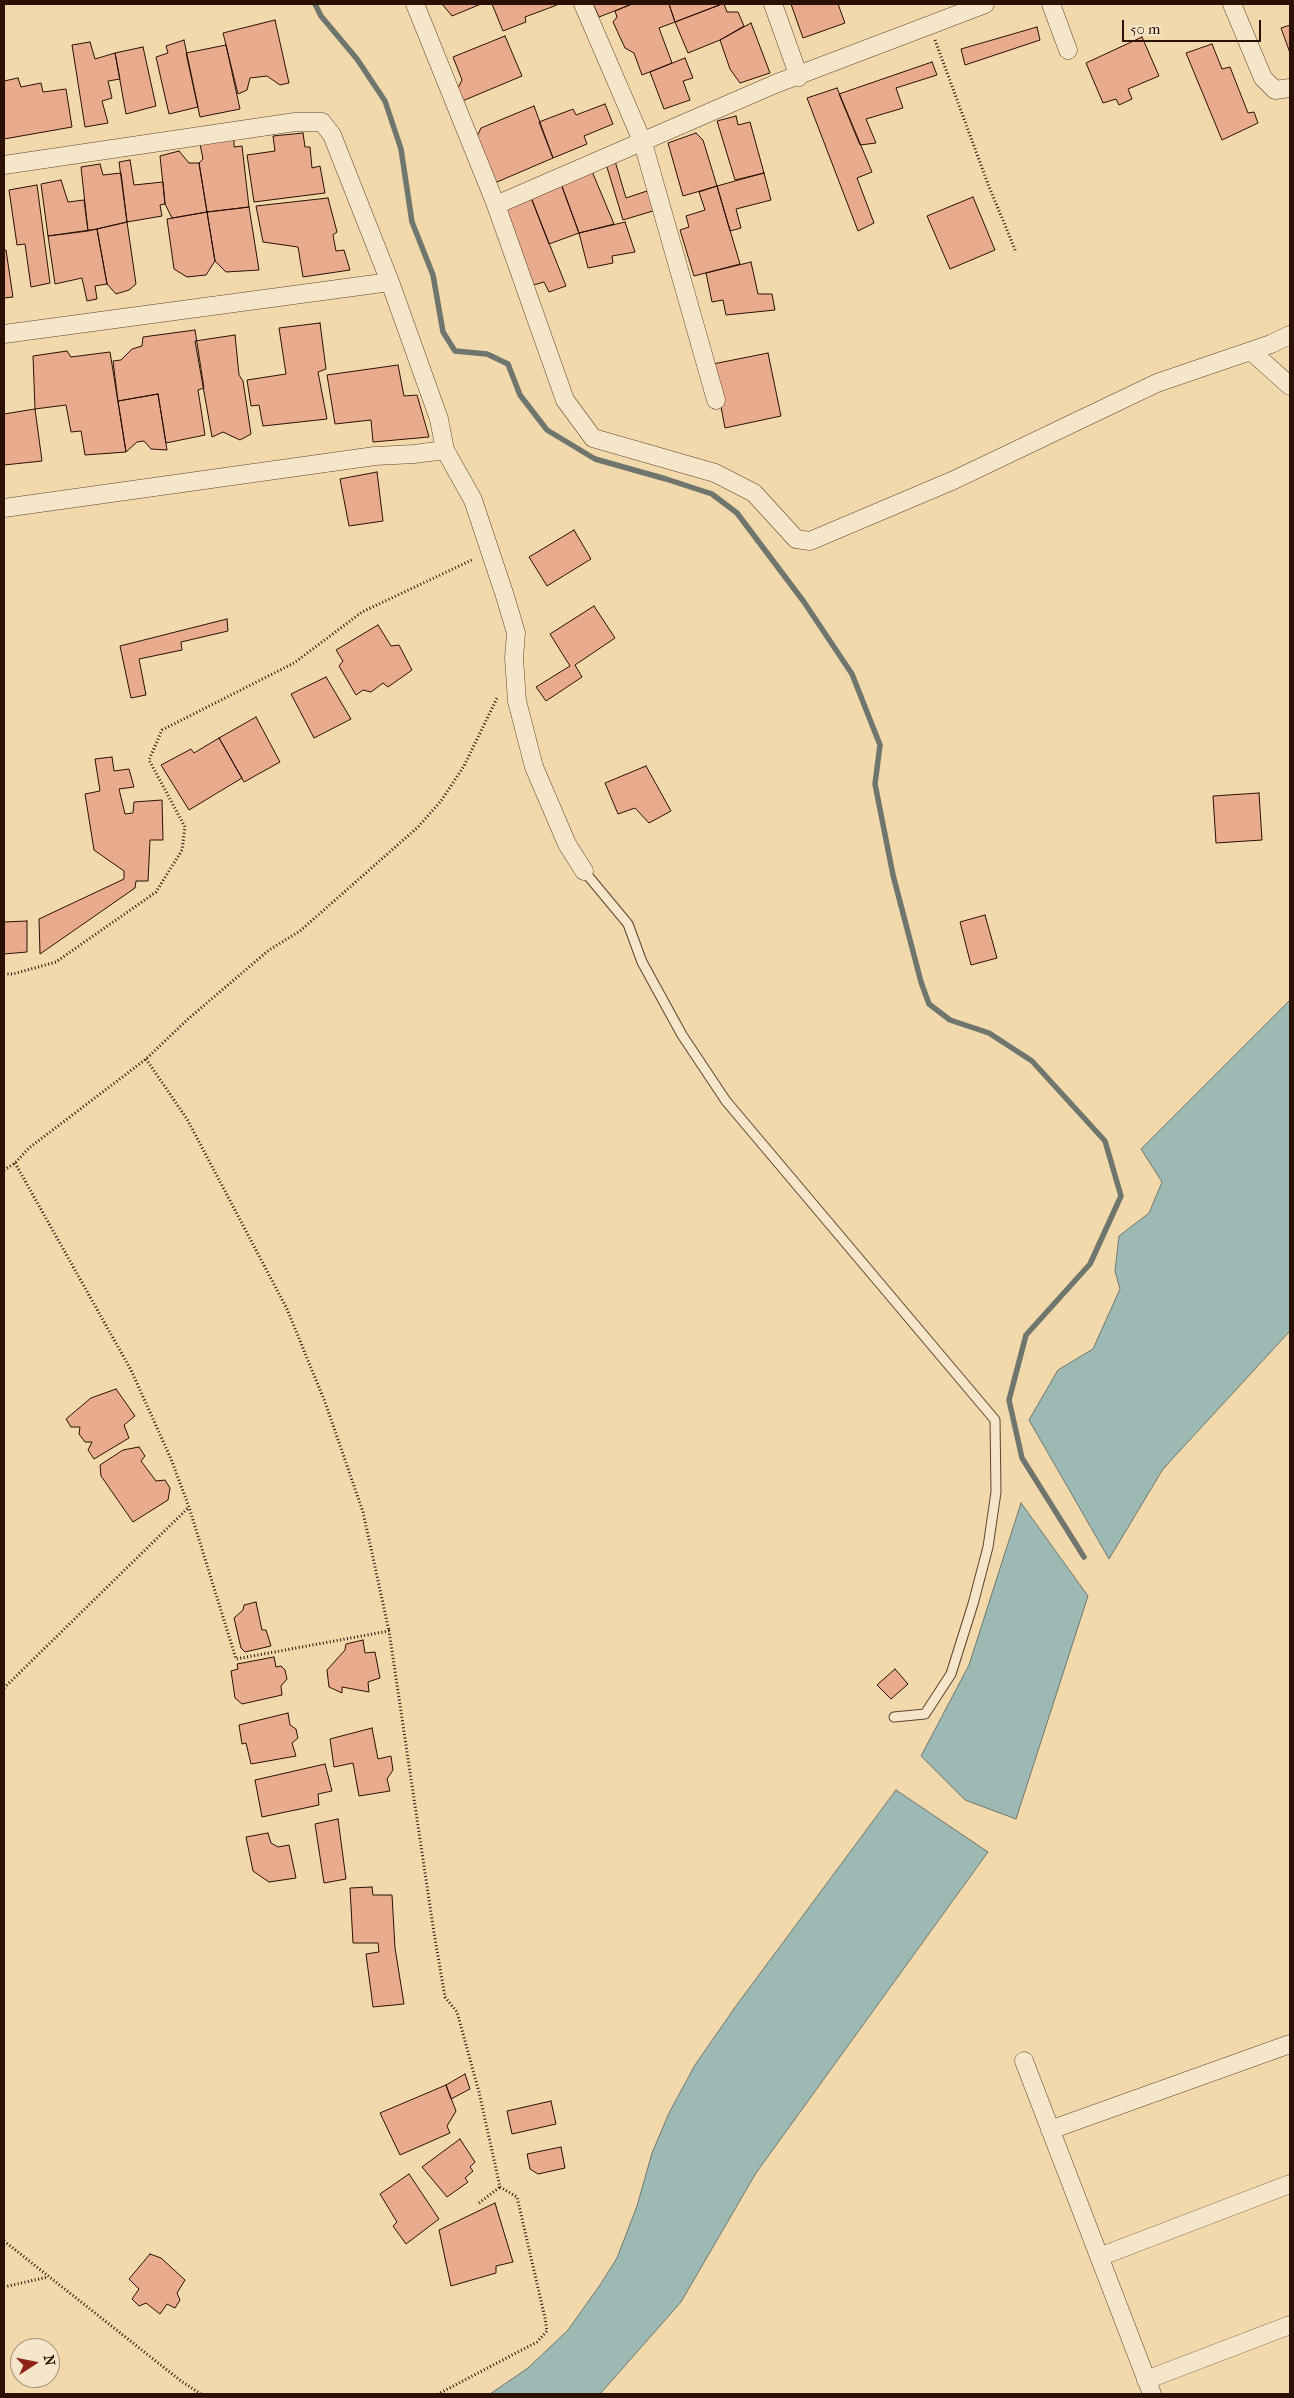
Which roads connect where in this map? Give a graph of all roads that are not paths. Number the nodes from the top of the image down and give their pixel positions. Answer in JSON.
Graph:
{"nodes":[{"id":1,"x":415,"y":4,"type":"edge"},
{"id":2,"x":583,"y":4,"type":"edge"},
{"id":3,"x":773,"y":4,"type":"edge"},
{"id":4,"x":986,"y":4,"type":"edge"},
{"id":5,"x":1051,"y":4,"type":"edge"},
{"id":6,"x":1232,"y":4,"type":"edge"},
{"id":7,"x":1068,"y":50,"type":"dead end"},
{"id":8,"x":799,"y":77,"type":"junction"},
{"id":9,"x":1290,"y":88,"type":"edge"},
{"id":10,"x":643,"y":143,"type":"junction"},
{"id":11,"x":4,"y":165,"type":"edge"},
{"id":12,"x":496,"y":205,"type":"junction"},
{"id":13,"x":390,"y":282,"type":"junction"},
{"id":14,"x":4,"y":334,"type":"edge"},
{"id":15,"x":1290,"y":335,"type":"edge"},
{"id":16,"x":1251,"y":351,"type":"junction"},
{"id":17,"x":1290,"y":386,"type":"edge"},
{"id":18,"x":716,"y":400,"type":"dead end"},
{"id":19,"x":445,"y":450,"type":"junction"},
{"id":20,"x":4,"y":508,"type":"edge"},
{"id":21,"x":584,"y":871,"type":"joint"},
{"id":22,"x":894,"y":1717,"type":"dead end"},
{"id":23,"x":1290,"y":2044,"type":"edge"},
{"id":24,"x":1024,"y":2061,"type":"dead end"},
{"id":25,"x":1050,"y":2130,"type":"junction"},
{"id":26,"x":1290,"y":2184,"type":"edge"},
{"id":27,"x":1099,"y":2257,"type":"junction"},
{"id":28,"x":1290,"y":2325,"type":"edge"},
{"id":29,"x":1149,"y":2387,"type":"edge"}],
"edges":[{"from":1,"to":12,"type":"street"},
{"from":2,"to":10,"type":"street"},
{"from":3,"to":8,"type":"street"},
{"from":4,"to":8,"type":"street"},
{"from":5,"to":7,"type":"street"},
{"from":6,"to":9,"type":"street"},
{"from":8,"to":10,"type":"street"},
{"from":10,"to":12,"type":"street"},
{"from":10,"to":18,"type":"street"},
{"from":11,"to":13,"type":"street"},
{"from":12,"to":16,"type":"street"},
{"from":13,"to":14,"type":"street"},
{"from":13,"to":19,"type":"street"},
{"from":15,"to":16,"type":"street"},
{"from":16,"to":17,"type":"street"},
{"from":19,"to":20,"type":"street"},
{"from":19,"to":21,"type":"street"},
{"from":21,"to":22,"type":"lane"},
{"from":23,"to":25,"type":"street"},
{"from":24,"to":25,"type":"street"},
{"from":25,"to":27,"type":"street"},
{"from":26,"to":27,"type":"street"},
{"from":27,"to":29,"type":"street"},
{"from":28,"to":29,"type":"street"}]}
